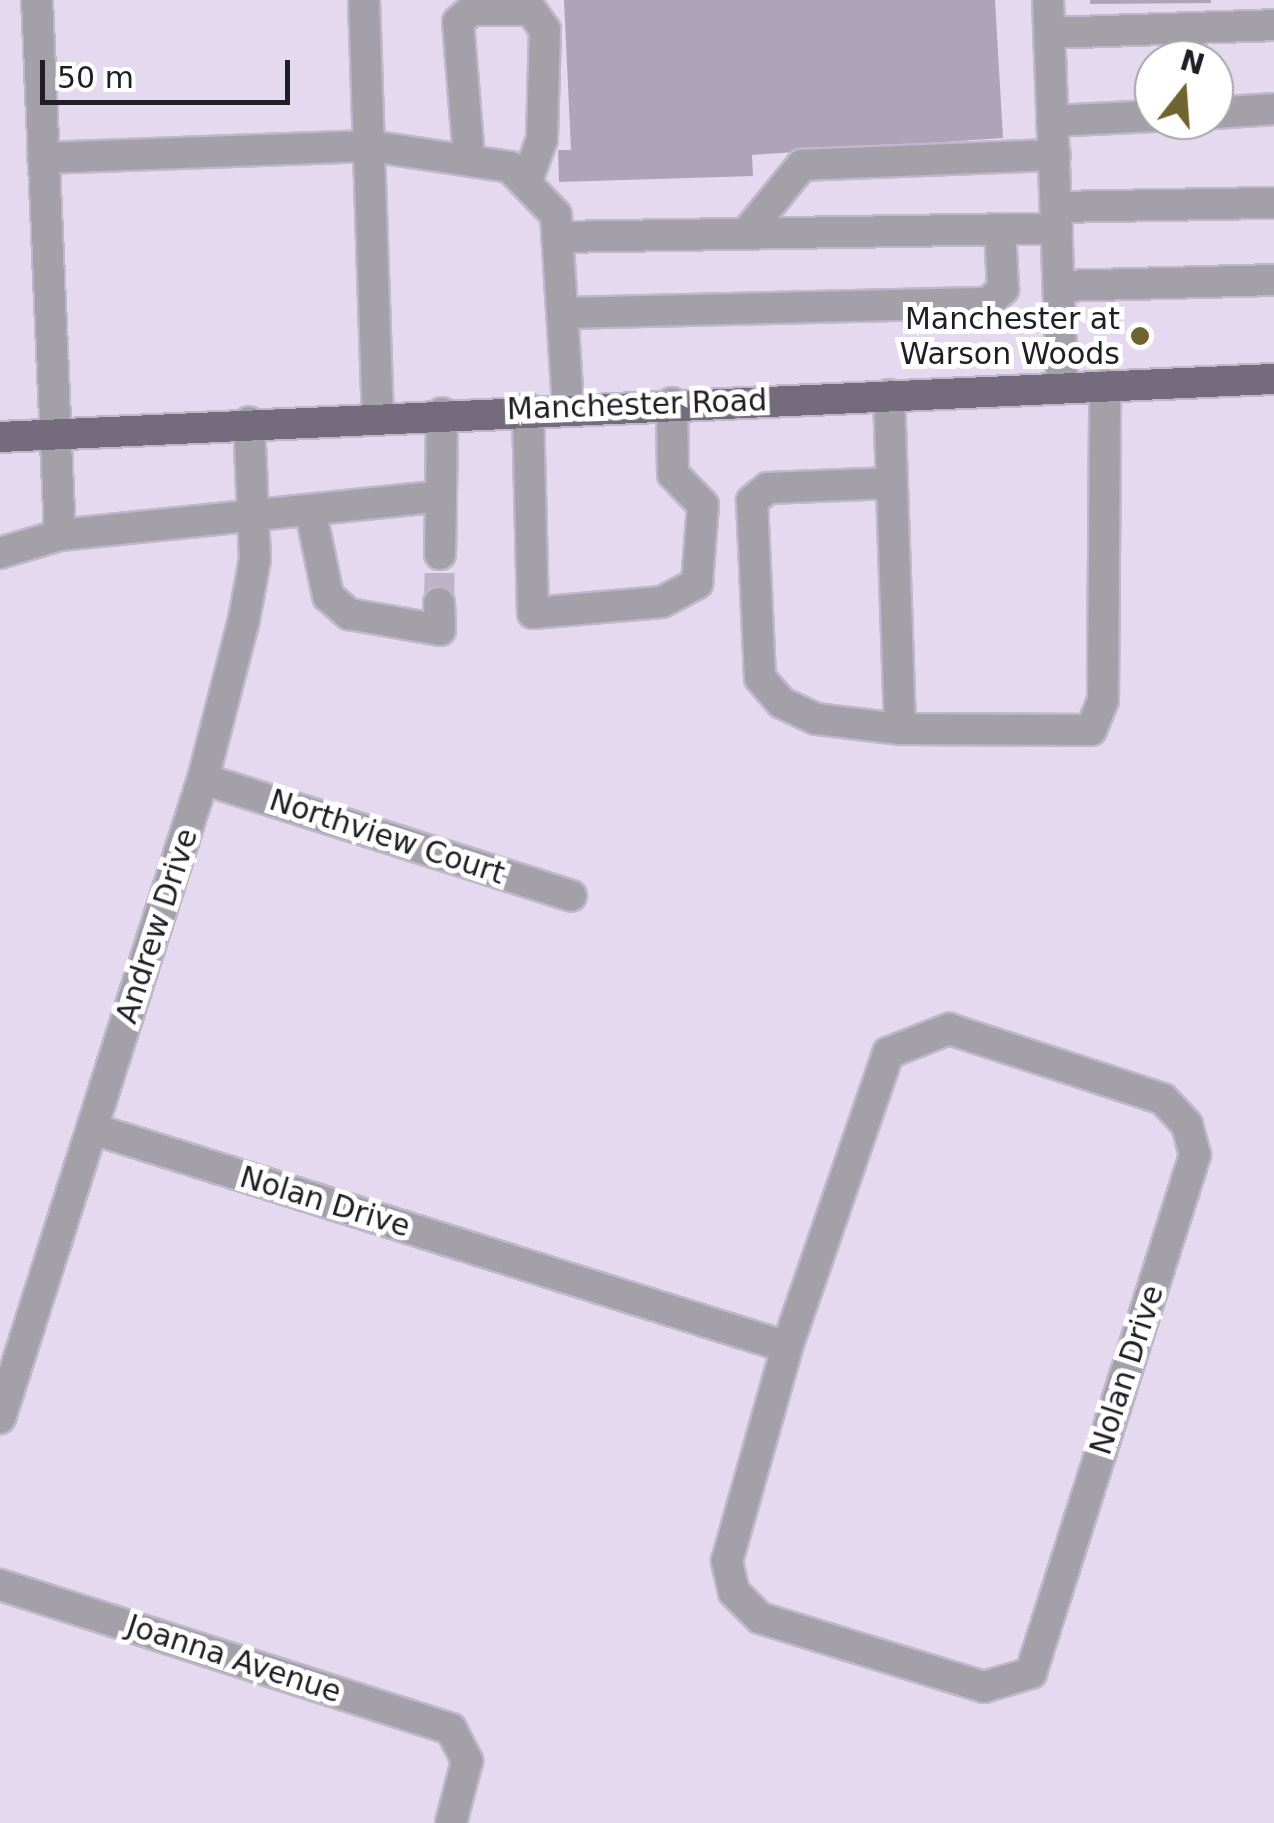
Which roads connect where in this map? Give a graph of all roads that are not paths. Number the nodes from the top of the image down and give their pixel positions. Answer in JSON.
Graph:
{"nodes":[{"id":1,"x":36,"y":0,"type":"edge"},
{"id":2,"x":364,"y":0,"type":"edge"},
{"id":3,"x":1048,"y":0,"type":"edge"},
{"id":4,"x":1274,"y":25,"type":"edge"},
{"id":5,"x":1049,"y":33,"type":"junction"},
{"id":6,"x":1274,"y":110,"type":"edge"},
{"id":7,"x":1234,"y":112,"type":"edge"},
{"id":8,"x":1134,"y":117,"type":"edge"},
{"id":9,"x":1052,"y":122,"type":"junction"},
{"id":10,"x":370,"y":146,"type":"junction"},
{"id":11,"x":1055,"y":155,"type":"junction"},
{"id":12,"x":43,"y":158,"type":"junction"},
{"id":13,"x":469,"y":158,"type":"junction"},
{"id":14,"x":526,"y":183,"type":"junction"},
{"id":15,"x":1274,"y":202,"type":"edge"},
{"id":16,"x":1057,"y":218,"type":"junction"},
{"id":17,"x":748,"y":230,"type":"junction"},
{"id":18,"x":1000,"y":230,"type":"junction"},
{"id":19,"x":559,"y":237,"type":"junction"},
{"id":20,"x":1274,"y":280,"type":"edge"},
{"id":21,"x":1060,"y":286,"type":"junction"},
{"id":22,"x":564,"y":314,"type":"junction"},
{"id":23,"x":1274,"y":379,"type":"edge"},
{"id":24,"x":1104,"y":385,"type":"junction"},
{"id":25,"x":1062,"y":387,"type":"junction"},
{"id":26,"x":890,"y":395,"type":"junction"},
{"id":27,"x":672,"y":402,"type":"junction"},
{"id":28,"x":568,"y":408,"type":"junction"},
{"id":29,"x":528,"y":409,"type":"junction"},
{"id":30,"x":442,"y":413,"type":"junction"},
{"id":31,"x":378,"y":416,"type":"junction"},
{"id":32,"x":249,"y":422,"type":"junction"},
{"id":33,"x":49,"y":435,"type":"junction"},
{"id":34,"x":0,"y":437,"type":"edge"},
{"id":35,"x":892,"y":484,"type":"junction"},
{"id":36,"x":441,"y":496,"type":"junction"},
{"id":37,"x":310,"y":513,"type":"junction"},
{"id":38,"x":254,"y":519,"type":"junction"},
{"id":39,"x":60,"y":535,"type":"junction"},
{"id":40,"x":0,"y":554,"type":"edge"},
{"id":41,"x":440,"y":554,"type":"tunnel mouth"},
{"id":42,"x":440,"y":616,"type":"dead end"},
{"id":43,"x":900,"y":729,"type":"junction"},
{"id":44,"x":203,"y":779,"type":"junction"},
{"id":45,"x":571,"y":896,"type":"dead end"},
{"id":46,"x":92,"y":1129,"type":"junction"},
{"id":47,"x":787,"y":1347,"type":"junction"},
{"id":48,"x":0,"y":1418,"type":"edge"},
{"id":49,"x":0,"y":1585,"type":"edge"},
{"id":50,"x":451,"y":1823,"type":"edge"}],
"edges":[{"from":1,"to":12,"type":"street"},
{"from":2,"to":10,"type":"street"},
{"from":3,"to":5,"type":"street"},
{"from":4,"to":5,"type":"street"},
{"from":5,"to":9,"type":"street"},
{"from":6,"to":7,"type":"street"},
{"from":8,"to":9,"type":"street"},
{"from":9,"to":11,"type":"street"},
{"from":10,"to":12,"type":"street"},
{"from":10,"to":13,"type":"street"},
{"from":10,"to":31,"type":"street"},
{"from":11,"to":16,"type":"street"},
{"from":11,"to":17,"type":"street"},
{"from":12,"to":33,"type":"street"},
{"from":13,"to":14,"type":"street"},
{"from":13,"to":14,"type":"street"},
{"from":14,"to":19,"type":"street"},
{"from":15,"to":16,"type":"street"},
{"from":16,"to":18,"type":"street"},
{"from":16,"to":21,"type":"street"},
{"from":17,"to":18,"type":"street"},
{"from":17,"to":19,"type":"street"},
{"from":18,"to":22,"type":"street"},
{"from":19,"to":22,"type":"street"},
{"from":20,"to":21,"type":"street"},
{"from":21,"to":25,"type":"street"},
{"from":22,"to":28,"type":"street"},
{"from":23,"to":24,"type":"main road","name":"Manchester Road"},
{"from":24,"to":25,"type":"main road","name":"Manchester Road"},
{"from":24,"to":43,"type":"street"},
{"from":25,"to":26,"type":"main road","name":"Manchester Road"},
{"from":26,"to":27,"type":"main road","name":"Manchester Road"},
{"from":26,"to":35,"type":"street"},
{"from":27,"to":28,"type":"main road","name":"Manchester Road"},
{"from":27,"to":29,"type":"street"},
{"from":28,"to":29,"type":"main road","name":"Manchester Road"},
{"from":29,"to":30,"type":"main road","name":"Manchester Road"},
{"from":30,"to":31,"type":"main road","name":"Manchester Road"},
{"from":30,"to":36,"type":"street"},
{"from":31,"to":32,"type":"main road","name":"Manchester Road"},
{"from":32,"to":33,"type":"main road","name":"Manchester Road"},
{"from":32,"to":38,"type":"street","name":"Andrew Drive"},
{"from":33,"to":34,"type":"main road","name":"Manchester Road"},
{"from":33,"to":39,"type":"street"},
{"from":35,"to":43,"type":"street"},
{"from":35,"to":43,"type":"street"},
{"from":36,"to":37,"type":"street"},
{"from":36,"to":41,"type":"street"},
{"from":37,"to":38,"type":"street"},
{"from":37,"to":42,"type":"street"},
{"from":38,"to":39,"type":"street"},
{"from":38,"to":44,"type":"street","name":"Andrew Drive"},
{"from":39,"to":40,"type":"street"},
{"from":44,"to":45,"type":"street","name":"Northview Court"},
{"from":44,"to":46,"type":"street","name":"Andrew Drive"},
{"from":46,"to":47,"type":"street","name":"Nolan Drive"},
{"from":46,"to":48,"type":"street","name":"Andrew Drive"},
{"from":47,"to":47,"type":"street","name":"Nolan Drive"},
{"from":49,"to":50,"type":"street","name":"Joanna Avenue"}]}
